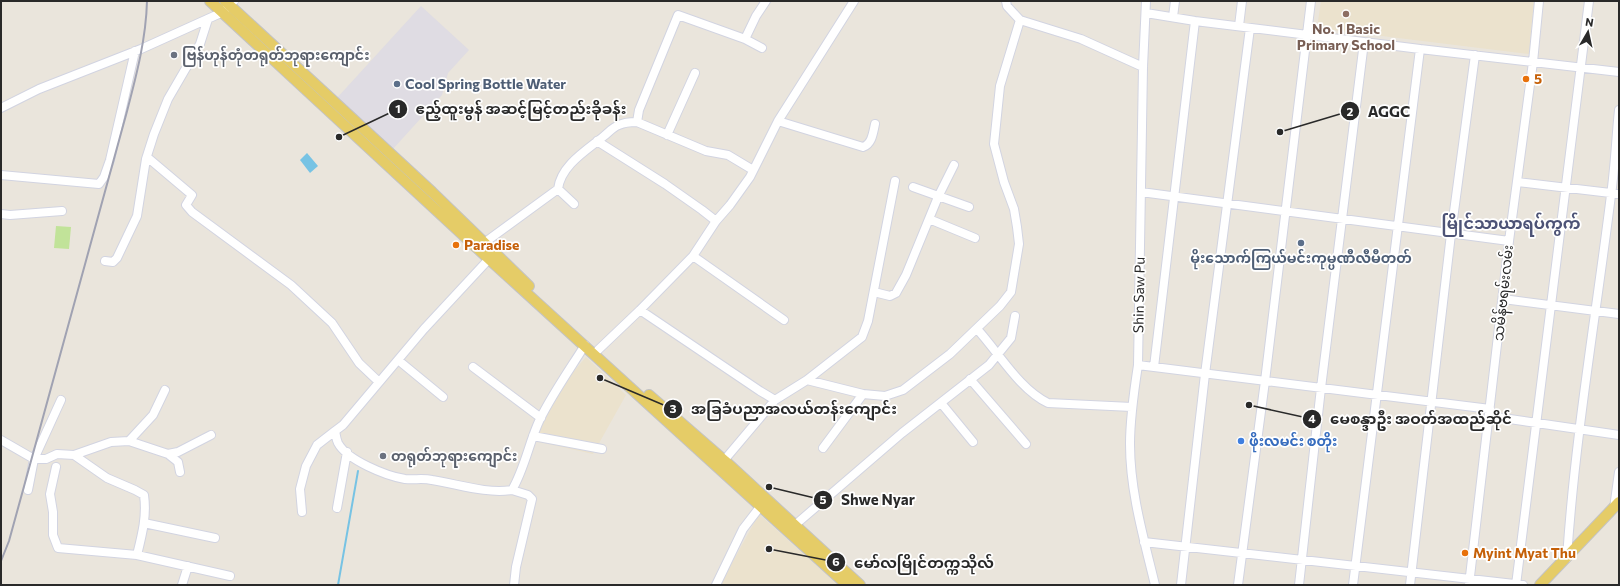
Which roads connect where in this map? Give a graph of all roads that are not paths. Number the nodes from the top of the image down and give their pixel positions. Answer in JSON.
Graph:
{"nodes":[{"id":1,"x":210,"y":1,"type":"edge"},
{"id":2,"x":766,"y":1,"type":"edge"},
{"id":3,"x":854,"y":1,"type":"edge"},
{"id":4,"x":1006,"y":1,"type":"edge"},
{"id":5,"x":1146,"y":1,"type":"edge"},
{"id":6,"x":1175,"y":1,"type":"edge"},
{"id":7,"x":1242,"y":1,"type":"edge"},
{"id":8,"x":1311,"y":1,"type":"edge"},
{"id":9,"x":1539,"y":1,"type":"edge"},
{"id":10,"x":1589,"y":1,"type":"edge"},
{"id":11,"x":228,"y":5,"type":"edge"},
{"id":12,"x":1146,"y":13,"type":"junction"},
{"id":13,"x":1173,"y":17,"type":"junction"},
{"id":14,"x":208,"y":19,"type":"junction"},
{"id":15,"x":1020,"y":20,"type":"junction"},
{"id":16,"x":1195,"y":21,"type":"junction"},
{"id":17,"x":1239,"y":26,"type":"junction"},
{"id":18,"x":1250,"y":28,"type":"junction"},
{"id":19,"x":1308,"y":35,"type":"junction"},
{"id":20,"x":745,"y":39,"type":"junction"},
{"id":21,"x":1364,"y":42,"type":"junction"},
{"id":22,"x":762,"y":48,"type":"dead end"},
{"id":23,"x":1420,"y":49,"type":"junction"},
{"id":24,"x":135,"y":52,"type":"junction"},
{"id":25,"x":1475,"y":55,"type":"junction"},
{"id":26,"x":1533,"y":62,"type":"junction"},
{"id":27,"x":1143,"y":67,"type":"junction"},
{"id":28,"x":1581,"y":68,"type":"junction"},
{"id":29,"x":1619,"y":72,"type":"edge"},
{"id":30,"x":695,"y":73,"type":"dead end"},
{"id":31,"x":1,"y":108,"type":"edge"},
{"id":32,"x":1619,"y":110,"type":"edge"},
{"id":33,"x":778,"y":121,"type":"junction"},
{"id":34,"x":637,"y":122,"type":"junction"},
{"id":35,"x":875,"y":124,"type":"dead end"},
{"id":36,"x":667,"y":135,"type":"junction"},
{"id":37,"x":597,"y":141,"type":"junction"},
{"id":38,"x":147,"y":157,"type":"junction"},
{"id":39,"x":954,"y":166,"type":"dead end"},
{"id":40,"x":753,"y":170,"type":"junction"},
{"id":41,"x":1,"y":175,"type":"edge"},
{"id":42,"x":895,"y":181,"type":"dead end"},
{"id":43,"x":1517,"y":182,"type":"junction"},
{"id":44,"x":913,"y":187,"type":"dead end"},
{"id":45,"x":1566,"y":188,"type":"junction"},
{"id":46,"x":558,"y":189,"type":"junction"},
{"id":47,"x":1141,"y":192,"type":"junction"},
{"id":48,"x":1615,"y":194,"type":"edge"},
{"id":49,"x":1174,"y":196,"type":"junction"},
{"id":50,"x":938,"y":197,"type":"junction"},
{"id":51,"x":574,"y":204,"type":"dead end"},
{"id":52,"x":1227,"y":204,"type":"junction"},
{"id":53,"x":969,"y":207,"type":"dead end"},
{"id":54,"x":62,"y":211,"type":"dead end"},
{"id":55,"x":1285,"y":211,"type":"junction"},
{"id":56,"x":1,"y":214,"type":"edge"},
{"id":57,"x":929,"y":219,"type":"junction"},
{"id":58,"x":1343,"y":219,"type":"junction"},
{"id":59,"x":716,"y":222,"type":"junction"},
{"id":60,"x":1398,"y":227,"type":"junction"},
{"id":61,"x":1451,"y":234,"type":"junction"},
{"id":62,"x":975,"y":238,"type":"dead end"},
{"id":63,"x":1509,"y":242,"type":"junction"},
{"id":64,"x":484,"y":243,"type":"junction"},
{"id":65,"x":491,"y":255,"type":"junction"},
{"id":66,"x":693,"y":256,"type":"junction"},
{"id":67,"x":105,"y":261,"type":"dead end"},
{"id":68,"x":874,"y":292,"type":"junction"},
{"id":69,"x":1503,"y":299,"type":"junction"},
{"id":70,"x":1551,"y":305,"type":"junction"},
{"id":71,"x":640,"y":310,"type":"junction"},
{"id":72,"x":1594,"y":311,"type":"junction"},
{"id":73,"x":1619,"y":314,"type":"edge"},
{"id":74,"x":1015,"y":316,"type":"dead end"},
{"id":75,"x":784,"y":320,"type":"dead end"},
{"id":76,"x":977,"y":329,"type":"junction"},
{"id":77,"x":585,"y":345,"type":"junction"},
{"id":78,"x":598,"y":350,"type":"junction"},
{"id":79,"x":998,"y":354,"type":"junction"},
{"id":80,"x":398,"y":360,"type":"junction"},
{"id":81,"x":1138,"y":365,"type":"junction"},
{"id":82,"x":473,"y":367,"type":"dead end"},
{"id":83,"x":1154,"y":367,"type":"junction"},
{"id":84,"x":1205,"y":374,"type":"junction"},
{"id":85,"x":970,"y":379,"type":"junction"},
{"id":86,"x":807,"y":380,"type":"junction"},
{"id":87,"x":1265,"y":381,"type":"junction"},
{"id":88,"x":380,"y":382,"type":"junction"},
{"id":89,"x":1321,"y":388,"type":"junction"},
{"id":90,"x":165,"y":390,"type":"dead end"},
{"id":91,"x":863,"y":394,"type":"junction"},
{"id":92,"x":1377,"y":395,"type":"junction"},
{"id":93,"x":443,"y":397,"type":"dead end"},
{"id":94,"x":60,"y":400,"type":"dead end"},
{"id":95,"x":775,"y":400,"type":"junction"},
{"id":96,"x":1431,"y":402,"type":"junction"},
{"id":97,"x":941,"y":403,"type":"junction"},
{"id":98,"x":1132,"y":407,"type":"junction"},
{"id":99,"x":1489,"y":413,"type":"junction"},
{"id":100,"x":541,"y":418,"type":"junction"},
{"id":101,"x":1536,"y":423,"type":"junction"},
{"id":102,"x":1580,"y":429,"type":"junction"},
{"id":103,"x":335,"y":431,"type":"junction"},
{"id":104,"x":211,"y":435,"type":"dead end"},
{"id":105,"x":1619,"y":435,"type":"edge"},
{"id":106,"x":532,"y":436,"type":"junction"},
{"id":107,"x":1,"y":440,"type":"edge"},
{"id":108,"x":129,"y":441,"type":"junction"},
{"id":109,"x":973,"y":442,"type":"dead end"},
{"id":110,"x":1026,"y":444,"type":"dead end"},
{"id":111,"x":823,"y":448,"type":"dead end"},
{"id":112,"x":602,"y":449,"type":"dead end"},
{"id":113,"x":347,"y":452,"type":"junction"},
{"id":114,"x":168,"y":454,"type":"junction"},
{"id":115,"x":74,"y":455,"type":"junction"},
{"id":116,"x":34,"y":459,"type":"junction"},
{"id":117,"x":721,"y":464,"type":"junction"},
{"id":118,"x":56,"y":467,"type":"dead end"},
{"id":119,"x":180,"y":472,"type":"dead end"},
{"id":120,"x":1619,"y":472,"type":"edge"},
{"id":121,"x":28,"y":490,"type":"dead end"},
{"id":122,"x":512,"y":490,"type":"junction"},
{"id":123,"x":763,"y":502,"type":"junction"},
{"id":124,"x":1616,"y":505,"type":"edge"},
{"id":125,"x":337,"y":508,"type":"dead end"},
{"id":126,"x":302,"y":512,"type":"dead end"},
{"id":127,"x":144,"y":523,"type":"junction"},
{"id":128,"x":795,"y":525,"type":"junction"},
{"id":129,"x":216,"y":538,"type":"dead end"},
{"id":130,"x":1144,"y":542,"type":"junction"},
{"id":131,"x":1185,"y":546,"type":"junction"},
{"id":132,"x":1242,"y":553,"type":"junction"},
{"id":133,"x":137,"y":555,"type":"junction"},
{"id":134,"x":1567,"y":558,"type":"junction"},
{"id":135,"x":1302,"y":560,"type":"junction"},
{"id":136,"x":188,"y":566,"type":"junction"},
{"id":137,"x":1356,"y":566,"type":"junction"},
{"id":138,"x":1411,"y":572,"type":"junction"},
{"id":139,"x":230,"y":576,"type":"dead end"},
{"id":140,"x":1469,"y":582,"type":"edge"},
{"id":141,"x":182,"y":585,"type":"edge"},
{"id":142,"x":514,"y":585,"type":"edge"},
{"id":143,"x":716,"y":585,"type":"edge"},
{"id":144,"x":847,"y":585,"type":"edge"},
{"id":145,"x":860,"y":585,"type":"edge"},
{"id":146,"x":1155,"y":585,"type":"edge"},
{"id":147,"x":1181,"y":585,"type":"edge"},
{"id":148,"x":1238,"y":585,"type":"edge"},
{"id":149,"x":1299,"y":585,"type":"edge"},
{"id":150,"x":1354,"y":585,"type":"edge"},
{"id":151,"x":1410,"y":585,"type":"edge"},
{"id":152,"x":1518,"y":585,"type":"edge"},
{"id":153,"x":1540,"y":585,"type":"edge"}],
"edges":[{"from":1,"to":11,"type":"main road"},
{"from":2,"to":20,"type":"street"},
{"from":3,"to":33,"type":"street"},
{"from":4,"to":15,"type":"street"},
{"from":5,"to":12,"type":"street","name":"Shin Saw Pu"},
{"from":6,"to":13,"type":"street"},
{"from":7,"to":17,"type":"street"},
{"from":8,"to":19,"type":"street"},
{"from":9,"to":26,"type":"street","name":"သမိန်ဗရမ်းလမ်း"},
{"from":10,"to":28,"type":"street"},
{"from":11,"to":14,"type":"street"},
{"from":11,"to":64,"type":"main road"},
{"from":11,"to":65,"type":"main road"},
{"from":12,"to":13,"type":"street"},
{"from":12,"to":27,"type":"street","name":"Shin Saw Pu"},
{"from":13,"to":16,"type":"street"},
{"from":14,"to":24,"type":"street"},
{"from":14,"to":38,"type":"street"},
{"from":15,"to":27,"type":"street"},
{"from":15,"to":76,"type":"street"},
{"from":16,"to":17,"type":"street"},
{"from":16,"to":49,"type":"street"},
{"from":17,"to":18,"type":"street"},
{"from":18,"to":19,"type":"street"},
{"from":18,"to":52,"type":"street"},
{"from":19,"to":21,"type":"street"},
{"from":19,"to":55,"type":"street"},
{"from":20,"to":22,"type":"street"},
{"from":20,"to":34,"type":"street"},
{"from":21,"to":23,"type":"street"},
{"from":21,"to":58,"type":"street"},
{"from":23,"to":25,"type":"street"},
{"from":23,"to":60,"type":"street"},
{"from":24,"to":31,"type":"street"},
{"from":24,"to":41,"type":"street"},
{"from":25,"to":26,"type":"street"},
{"from":25,"to":61,"type":"street"},
{"from":26,"to":28,"type":"street"},
{"from":26,"to":43,"type":"street","name":"သမိန်ဗရမ်းလမ်း"},
{"from":27,"to":47,"type":"street","name":"Shin Saw Pu"},
{"from":28,"to":29,"type":"street"},
{"from":28,"to":45,"type":"street"},
{"from":30,"to":36,"type":"street"},
{"from":32,"to":48,"type":"street"},
{"from":33,"to":35,"type":"street"},
{"from":33,"to":40,"type":"street"},
{"from":34,"to":36,"type":"street"},
{"from":34,"to":37,"type":"street"},
{"from":36,"to":40,"type":"street"},
{"from":37,"to":46,"type":"street"},
{"from":37,"to":59,"type":"street"},
{"from":38,"to":67,"type":"street"},
{"from":38,"to":88,"type":"street"},
{"from":39,"to":50,"type":"street"},
{"from":40,"to":59,"type":"street"},
{"from":42,"to":68,"type":"street"},
{"from":43,"to":45,"type":"street"},
{"from":43,"to":63,"type":"street","name":"သမိန်ဗရမ်းလမ်း"},
{"from":44,"to":50,"type":"street"},
{"from":45,"to":48,"type":"street"},
{"from":45,"to":70,"type":"street"},
{"from":46,"to":51,"type":"street"},
{"from":46,"to":64,"type":"street"},
{"from":47,"to":49,"type":"street"},
{"from":47,"to":81,"type":"street","name":"Shin Saw Pu"},
{"from":48,"to":72,"type":"street"},
{"from":49,"to":52,"type":"street"},
{"from":49,"to":83,"type":"street"},
{"from":50,"to":53,"type":"street"},
{"from":50,"to":57,"type":"street"},
{"from":52,"to":55,"type":"street"},
{"from":52,"to":84,"type":"street"},
{"from":54,"to":56,"type":"street"},
{"from":55,"to":58,"type":"street"},
{"from":55,"to":87,"type":"street"},
{"from":57,"to":62,"type":"street"},
{"from":57,"to":68,"type":"street"},
{"from":58,"to":60,"type":"street"},
{"from":58,"to":89,"type":"street"},
{"from":59,"to":66,"type":"street"},
{"from":60,"to":61,"type":"street"},
{"from":60,"to":92,"type":"street"},
{"from":61,"to":63,"type":"street"},
{"from":61,"to":96,"type":"street"},
{"from":63,"to":69,"type":"street","name":"သမိန်ဗရမ်းလမ်း"},
{"from":64,"to":65,"type":"main road"},
{"from":65,"to":77,"type":"main road"},
{"from":65,"to":78,"type":"main road"},
{"from":65,"to":80,"type":"street"},
{"from":66,"to":71,"type":"street"},
{"from":66,"to":75,"type":"street"},
{"from":68,"to":86,"type":"street"},
{"from":69,"to":70,"type":"street"},
{"from":69,"to":99,"type":"street","name":"သမိန်ဗရမ်းလမ်း"},
{"from":70,"to":72,"type":"street"},
{"from":70,"to":101,"type":"street"},
{"from":71,"to":78,"type":"street"},
{"from":71,"to":95,"type":"street"},
{"from":72,"to":73,"type":"street"},
{"from":72,"to":102,"type":"street"},
{"from":74,"to":79,"type":"street"},
{"from":76,"to":79,"type":"street"},
{"from":76,"to":91,"type":"street"},
{"from":77,"to":100,"type":"street"},
{"from":77,"to":117,"type":"main road"},
{"from":78,"to":117,"type":"main road"},
{"from":79,"to":85,"type":"street"},
{"from":79,"to":98,"type":"street"},
{"from":80,"to":88,"type":"street"},
{"from":80,"to":93,"type":"street"},
{"from":81,"to":83,"type":"street"},
{"from":81,"to":98,"type":"street","name":"Shin Saw Pu"},
{"from":82,"to":100,"type":"street"},
{"from":83,"to":84,"type":"street"},
{"from":84,"to":87,"type":"street"},
{"from":84,"to":131,"type":"street"},
{"from":85,"to":97,"type":"street"},
{"from":85,"to":110,"type":"street"},
{"from":86,"to":91,"type":"street"},
{"from":86,"to":95,"type":"street"},
{"from":87,"to":89,"type":"street"},
{"from":87,"to":132,"type":"street"},
{"from":88,"to":103,"type":"street"},
{"from":89,"to":92,"type":"street"},
{"from":89,"to":135,"type":"street"},
{"from":90,"to":108,"type":"street"},
{"from":91,"to":111,"type":"street"},
{"from":92,"to":96,"type":"street"},
{"from":92,"to":137,"type":"street"},
{"from":94,"to":116,"type":"street"},
{"from":95,"to":117,"type":"street"},
{"from":96,"to":99,"type":"street"},
{"from":96,"to":138,"type":"street"},
{"from":97,"to":109,"type":"street"},
{"from":97,"to":128,"type":"street"},
{"from":98,"to":130,"type":"street","name":"Shin Saw Pu"},
{"from":99,"to":101,"type":"street"},
{"from":99,"to":140,"type":"street","name":"သမိန်ဗရမ်းလမ်း"},
{"from":100,"to":106,"type":"street"},
{"from":101,"to":102,"type":"street"},
{"from":101,"to":152,"type":"street"},
{"from":102,"to":105,"type":"street"},
{"from":102,"to":134,"type":"street"},
{"from":103,"to":113,"type":"street"},
{"from":103,"to":126,"type":"street"},
{"from":104,"to":114,"type":"street"},
{"from":106,"to":112,"type":"street"},
{"from":106,"to":122,"type":"street"},
{"from":107,"to":116,"type":"street"},
{"from":108,"to":114,"type":"street"},
{"from":108,"to":115,"type":"street"},
{"from":113,"to":122,"type":"street"},
{"from":113,"to":125,"type":"street"},
{"from":114,"to":119,"type":"street"},
{"from":115,"to":116,"type":"street"},
{"from":115,"to":127,"type":"street"},
{"from":116,"to":121,"type":"street"},
{"from":117,"to":123,"type":"main road"},
{"from":118,"to":133,"type":"street"},
{"from":120,"to":124,"type":"street"},
{"from":122,"to":142,"type":"street"},
{"from":123,"to":128,"type":"main road"},
{"from":123,"to":143,"type":"street"},
{"from":123,"to":144,"type":"main road"},
{"from":124,"to":134,"type":"main road"},
{"from":127,"to":129,"type":"street"},
{"from":127,"to":133,"type":"street"},
{"from":128,"to":145,"type":"main road"},
{"from":130,"to":131,"type":"street"},
{"from":130,"to":146,"type":"street","name":"Shin Saw Pu"},
{"from":131,"to":132,"type":"street"},
{"from":131,"to":147,"type":"street"},
{"from":132,"to":135,"type":"street"},
{"from":132,"to":148,"type":"street"},
{"from":133,"to":136,"type":"street"},
{"from":134,"to":153,"type":"main road"},
{"from":135,"to":137,"type":"street"},
{"from":135,"to":149,"type":"street"},
{"from":136,"to":139,"type":"street"},
{"from":136,"to":141,"type":"street"},
{"from":137,"to":138,"type":"street"},
{"from":137,"to":150,"type":"street"},
{"from":138,"to":140,"type":"street"},
{"from":138,"to":151,"type":"street"},
{"from":140,"to":152,"type":"street"}]}
